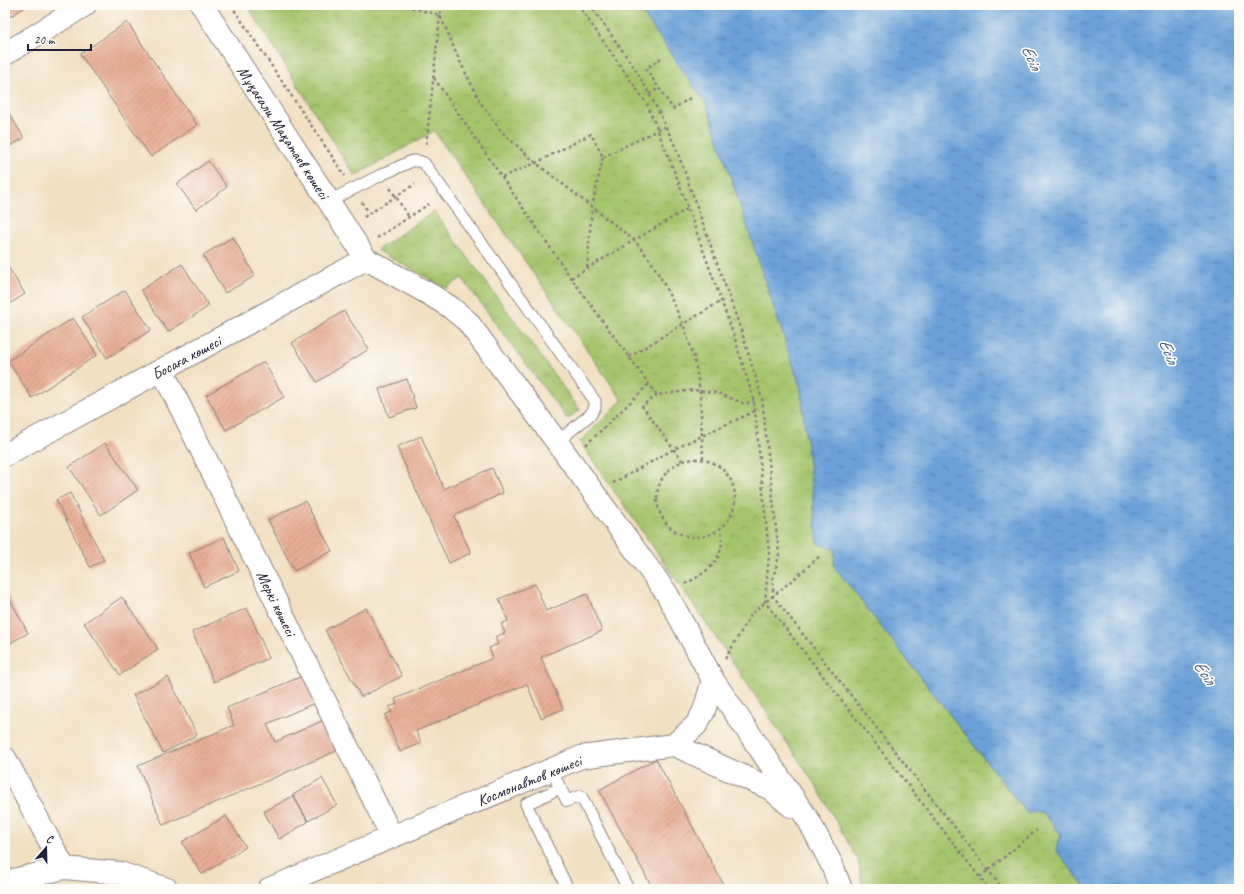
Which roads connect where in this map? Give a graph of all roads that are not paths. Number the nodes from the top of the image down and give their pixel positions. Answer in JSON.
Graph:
{"nodes":[{"id":1,"x":85,"y":5,"type":"edge"},
{"id":2,"x":202,"y":5,"type":"edge"},
{"id":3,"x":5,"y":54,"type":"edge"},
{"id":4,"x":329,"y":201,"type":"junction"},
{"id":5,"x":363,"y":254,"type":"junction"},
{"id":6,"x":162,"y":370,"type":"junction"},
{"id":7,"x":557,"y":442,"type":"junction"},
{"id":8,"x":5,"y":455,"type":"edge"},
{"id":9,"x":713,"y":680,"type":"junction"},
{"id":10,"x":674,"y":746,"type":"junction"},
{"id":11,"x":5,"y":758,"type":"edge"},
{"id":12,"x":556,"y":779,"type":"junction"},
{"id":13,"x":809,"y":821,"type":"junction"},
{"id":14,"x":392,"y":837,"type":"junction"},
{"id":15,"x":64,"y":868,"type":"junction"},
{"id":16,"x":5,"y":882,"type":"edge"},
{"id":17,"x":167,"y":889,"type":"edge"},
{"id":18,"x":269,"y":889,"type":"edge"},
{"id":19,"x":568,"y":889,"type":"edge"},
{"id":20,"x":628,"y":889,"type":"edge"},
{"id":21,"x":841,"y":889,"type":"edge"}],
"edges":[{"from":1,"to":3,"type":"street"},
{"from":2,"to":4,"type":"street","name":"Мұқағали Мақатаев көшесі"},
{"from":4,"to":5,"type":"street","name":"Мұқағали Мақатаев көшесі"},
{"from":4,"to":7,"type":"lane"},
{"from":5,"to":6,"type":"street","name":"Босаға көшесі"},
{"from":5,"to":7,"type":"street"},
{"from":6,"to":8,"type":"street","name":"Босаға көшесі"},
{"from":6,"to":14,"type":"street","name":"Меркі көшесі"},
{"from":7,"to":9,"type":"street"},
{"from":9,"to":10,"type":"street"},
{"from":9,"to":13,"type":"street"},
{"from":10,"to":12,"type":"street","name":"Космонавтов көшесі"},
{"from":10,"to":13,"type":"street"},
{"from":11,"to":15,"type":"street"},
{"from":12,"to":14,"type":"street","name":"Космонавтов көшесі"},
{"from":12,"to":19,"type":"lane"},
{"from":12,"to":20,"type":"lane"},
{"from":13,"to":21,"type":"street"},
{"from":14,"to":18,"type":"street","name":"Космонавтов көшесі"},
{"from":15,"to":16,"type":"street"},
{"from":15,"to":17,"type":"street"}]}
